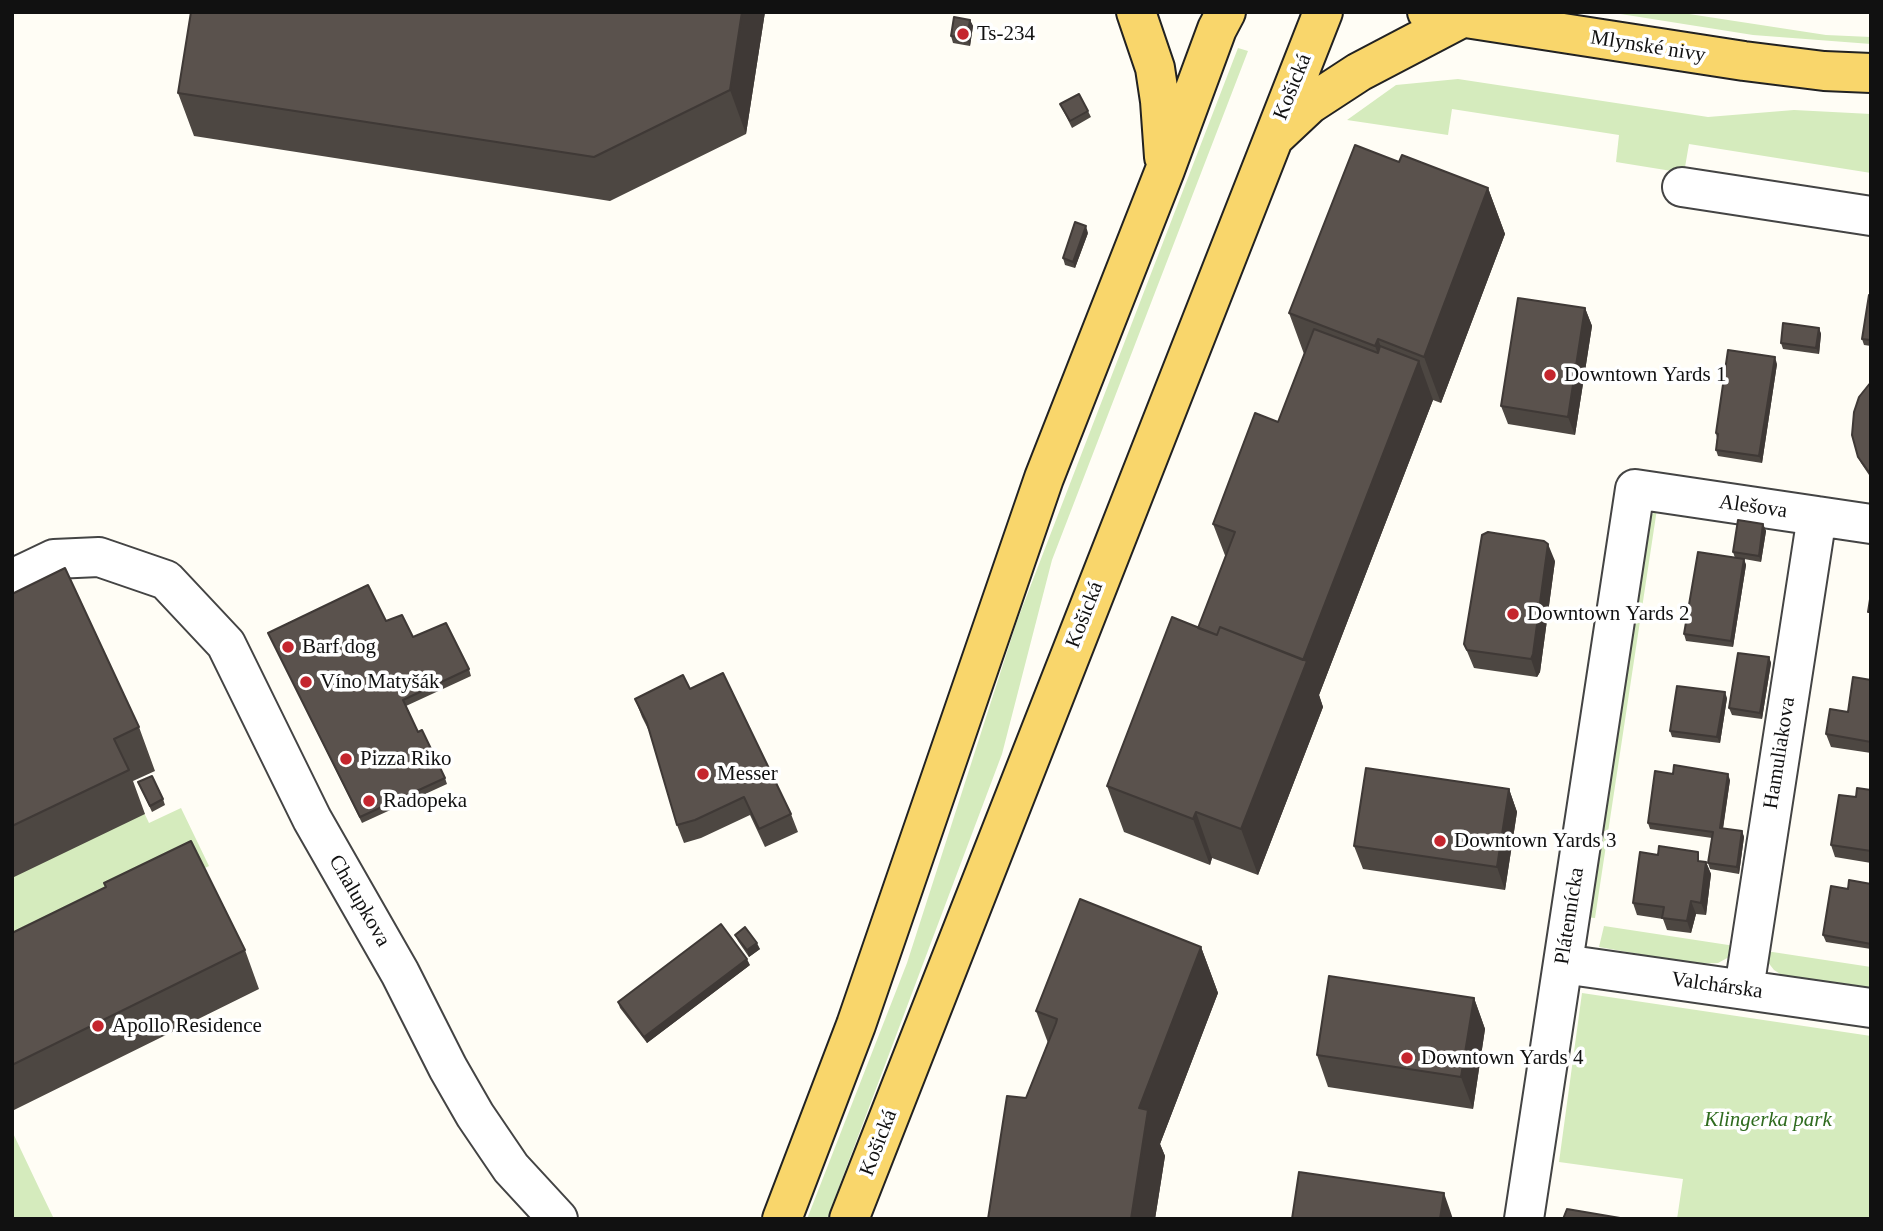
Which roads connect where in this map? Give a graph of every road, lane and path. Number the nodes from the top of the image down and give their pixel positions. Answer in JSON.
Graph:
{"nodes":[{"id":1,"x":1136,"y":12,"type":"edge"},
{"id":2,"x":1226,"y":12,"type":"edge"},
{"id":3,"x":1323,"y":12,"type":"edge"},
{"id":4,"x":1444,"y":15,"type":"edge"},
{"id":5,"x":1871,"y":73,"type":"edge"},
{"id":6,"x":1271,"y":141,"type":"junction"},
{"id":7,"x":1165,"y":170,"type":"junction"},
{"id":8,"x":1682,"y":187,"type":"dead end"},
{"id":9,"x":1871,"y":216,"type":"edge"},
{"id":10,"x":1635,"y":489,"type":"joint"},
{"id":11,"x":1817,"y":516,"type":"junction"},
{"id":12,"x":1871,"y":524,"type":"edge"},
{"id":13,"x":12,"y":579,"type":"edge"},
{"id":14,"x":1563,"y":964,"type":"junction"},
{"id":15,"x":1744,"y":989,"type":"junction"},
{"id":16,"x":1871,"y":1009,"type":"edge"},
{"id":17,"x":558,"y":1219,"type":"edge"},
{"id":18,"x":782,"y":1219,"type":"edge"},
{"id":19,"x":849,"y":1219,"type":"edge"},
{"id":20,"x":1524,"y":1219,"type":"edge"}],
"edges":[{"from":1,"to":7,"type":"main road"},
{"from":2,"to":7,"type":"main road"},
{"from":3,"to":6,"type":"main road","name":"Košická"},
{"from":4,"to":5,"type":"main road","name":"Mlynské nivy"},
{"from":4,"to":6,"type":"main road"},
{"from":6,"to":19,"type":"main road","name":"Košická"},
{"from":7,"to":18,"type":"main road"},
{"from":8,"to":9,"type":"street"},
{"from":10,"to":11,"type":"street","name":"Alešova"},
{"from":10,"to":14,"type":"street","name":"Plátennícka"},
{"from":11,"to":12,"type":"street","name":"Alešova"},
{"from":11,"to":15,"type":"street","name":"Hamuliakova"},
{"from":13,"to":17,"type":"street","name":"Chalupkova"},
{"from":14,"to":15,"type":"street","name":"Valchárska"},
{"from":14,"to":20,"type":"street","name":"Plátennícka"},
{"from":15,"to":16,"type":"street","name":"Valchárska"}]}
